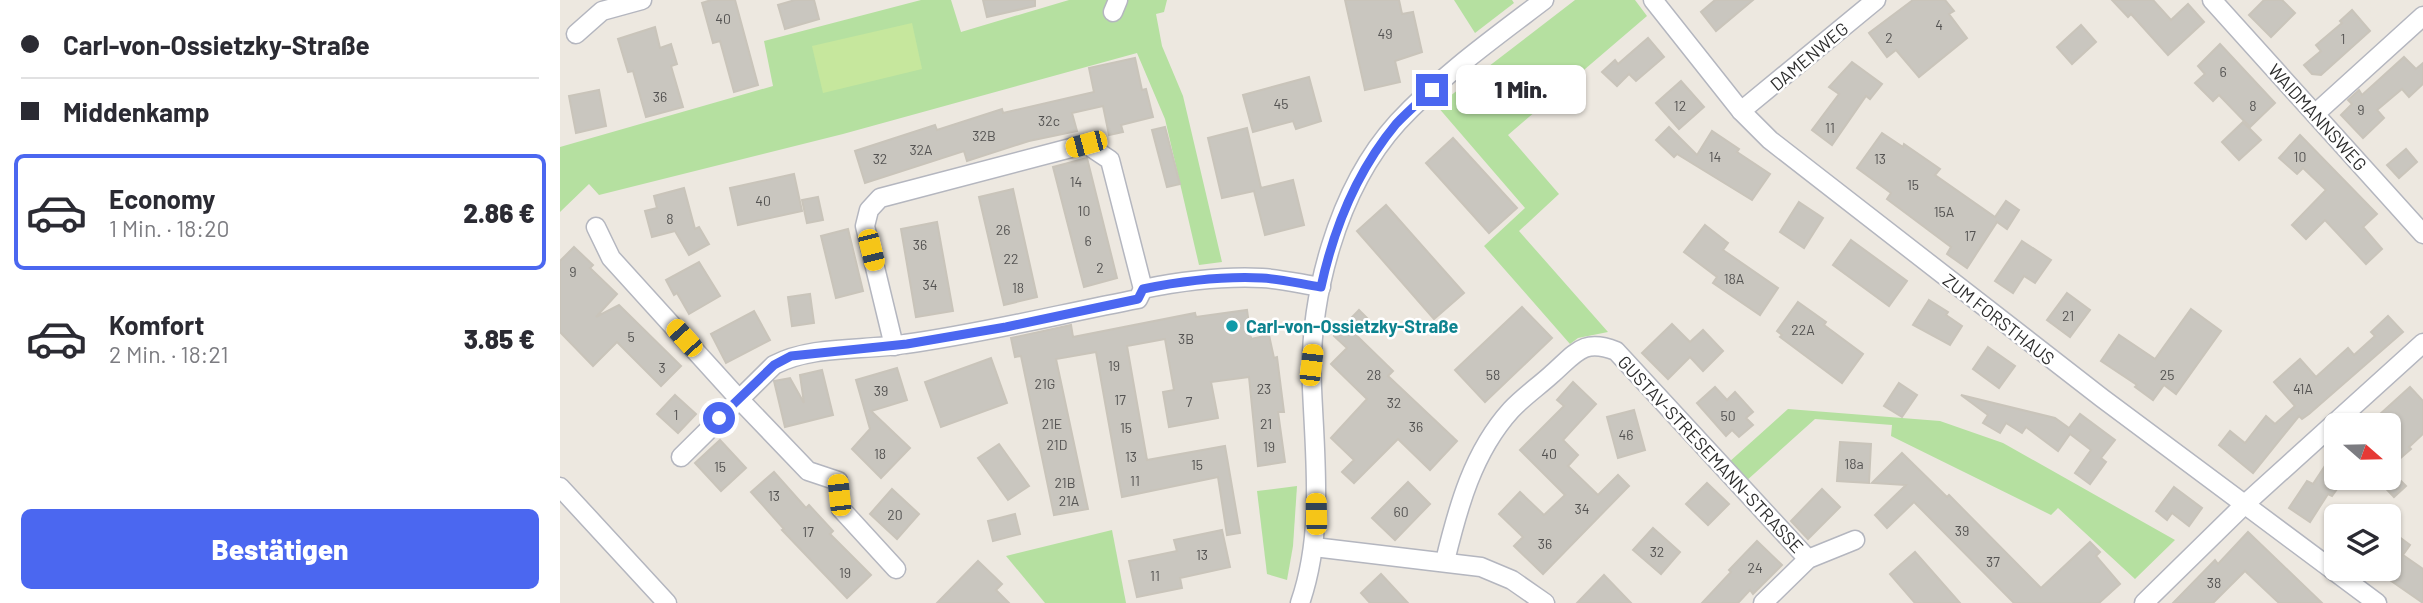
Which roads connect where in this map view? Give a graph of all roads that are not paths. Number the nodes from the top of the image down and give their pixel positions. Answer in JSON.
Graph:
{"nodes":[{"id":1,"x":642,"y":0,"type":"edge"},
{"id":2,"x":1544,"y":0,"type":"edge"},
{"id":3,"x":1653,"y":0,"type":"edge"},
{"id":4,"x":1876,"y":0,"type":"edge"},
{"id":5,"x":2212,"y":0,"type":"edge"},
{"id":6,"x":2423,"y":16,"type":"edge"},
{"id":7,"x":576,"y":34,"type":"dead end"},
{"id":8,"x":1741,"y":111,"type":"junction"},
{"id":9,"x":2316,"y":113,"type":"junction"},
{"id":10,"x":596,"y":227,"type":"dead end"},
{"id":11,"x":2423,"y":234,"type":"edge"},
{"id":12,"x":1321,"y":287,"type":"junction"},
{"id":13,"x":1143,"y":289,"type":"junction"},
{"id":14,"x":2423,"y":343,"type":"edge"},
{"id":15,"x":894,"y":346,"type":"junction"},
{"id":16,"x":738,"y":398,"type":"junction"},
{"id":17,"x":681,"y":457,"type":"dead end"},
{"id":18,"x":560,"y":487,"type":"edge"},
{"id":19,"x":2244,"y":505,"type":"junction"},
{"id":20,"x":1855,"y":540,"type":"dead end"},
{"id":21,"x":1314,"y":547,"type":"junction"},
{"id":22,"x":1808,"y":559,"type":"junction"},
{"id":23,"x":1445,"y":561,"type":"junction"},
{"id":24,"x":896,"y":569,"type":"dead end"},
{"id":25,"x":667,"y":603,"type":"edge"},
{"id":26,"x":1300,"y":603,"type":"edge"},
{"id":27,"x":1545,"y":603,"type":"edge"},
{"id":28,"x":1763,"y":603,"type":"edge"},
{"id":29,"x":2144,"y":603,"type":"edge"},
{"id":30,"x":2377,"y":603,"type":"edge"}],
"edges":[{"from":1,"to":7,"type":"street"},
{"from":2,"to":12,"type":"street"},
{"from":3,"to":8,"type":"street","name":"ZUM FORSTHAUS"},
{"from":4,"to":8,"type":"street","name":"DAMENWEG"},
{"from":5,"to":9,"type":"street","name":"WAIDMANNSWEG"},
{"from":6,"to":9,"type":"street"},
{"from":8,"to":19,"type":"street","name":"ZUM FORSTHAUS"},
{"from":9,"to":11,"type":"street","name":"WAIDMANNSWEG"},
{"from":10,"to":16,"type":"street"},
{"from":12,"to":13,"type":"street"},
{"from":12,"to":21,"type":"street"},
{"from":13,"to":15,"type":"street"},
{"from":13,"to":15,"type":"street"},
{"from":14,"to":19,"type":"street"},
{"from":15,"to":16,"type":"street"},
{"from":16,"to":17,"type":"street"},
{"from":16,"to":24,"type":"street"},
{"from":18,"to":25,"type":"street"},
{"from":19,"to":29,"type":"street"},
{"from":19,"to":30,"type":"street","name":"ZUM FORSTHAUS"},
{"from":20,"to":22,"type":"street","name":"GUSTAV-STRESEMANN-STRASSE"},
{"from":21,"to":23,"type":"street"},
{"from":21,"to":26,"type":"street"},
{"from":22,"to":23,"type":"street","name":"GUSTAV-STRESEMANN-STRASSE"},
{"from":22,"to":28,"type":"street","name":"GUSTAV-STRESEMANN-STRASSE"},
{"from":23,"to":27,"type":"street"}]}
